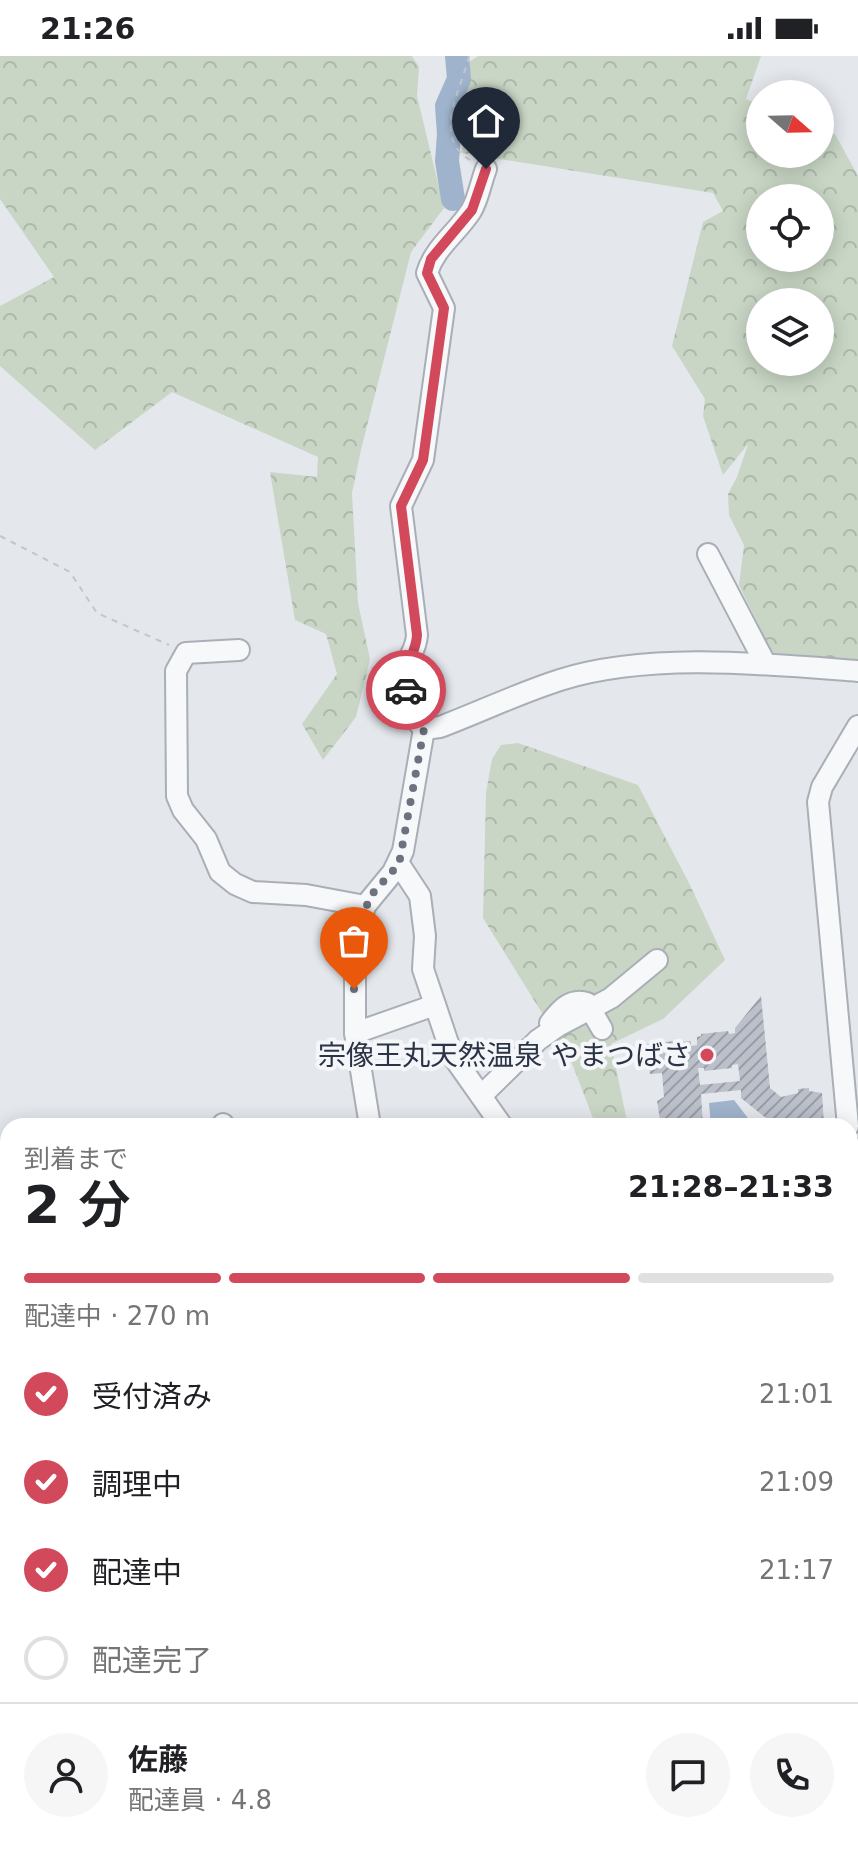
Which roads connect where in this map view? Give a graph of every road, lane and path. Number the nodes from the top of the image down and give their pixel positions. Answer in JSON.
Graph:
{"nodes":[{"id":1,"x":469,"y":56,"type":"edge"},
{"id":2,"x":486,"y":169,"type":"joint"},
{"id":3,"x":0,"y":536,"type":"edge"},
{"id":4,"x":708,"y":554,"type":"dead end"},
{"id":5,"x":239,"y":650,"type":"dead end"},
{"id":6,"x":186,"y":653,"type":"junction"},
{"id":7,"x":765,"y":663,"type":"junction"},
{"id":8,"x":858,"y":671,"type":"edge"},
{"id":9,"x":858,"y":726,"type":"edge"},
{"id":10,"x":424,"y":729,"type":"junction"},
{"id":11,"x":399,"y":864,"type":"junction"},
{"id":12,"x":365,"y":906,"type":"junction"},
{"id":13,"x":657,"y":960,"type":"dead end"},
{"id":14,"x":435,"y":1005,"type":"junction"},
{"id":15,"x":590,"y":1009,"type":"junction"},
{"id":16,"x":602,"y":1029,"type":"dead end"},
{"id":17,"x":355,"y":1033,"type":"junction"},
{"id":18,"x":482,"y":1095,"type":"junction"},
{"id":19,"x":369,"y":1118,"type":"edge"},
{"id":20,"x":497,"y":1118,"type":"edge"},
{"id":21,"x":847,"y":1118,"type":"edge"}],
"edges":[{"from":1,"to":2,"type":"path"},
{"from":2,"to":10,"type":"street"},
{"from":3,"to":6,"type":"path"},
{"from":4,"to":7,"type":"street"},
{"from":5,"to":6,"type":"street"},
{"from":6,"to":12,"type":"street"},
{"from":7,"to":8,"type":"street"},
{"from":7,"to":10,"type":"street"},
{"from":9,"to":21,"type":"street"},
{"from":10,"to":11,"type":"street"},
{"from":11,"to":12,"type":"street"},
{"from":11,"to":14,"type":"street"},
{"from":12,"to":17,"type":"street"},
{"from":13,"to":15,"type":"street"},
{"from":14,"to":17,"type":"street"},
{"from":14,"to":18,"type":"street"},
{"from":15,"to":16,"type":"street"},
{"from":15,"to":18,"type":"street"},
{"from":17,"to":19,"type":"street"},
{"from":18,"to":20,"type":"street"}]}
